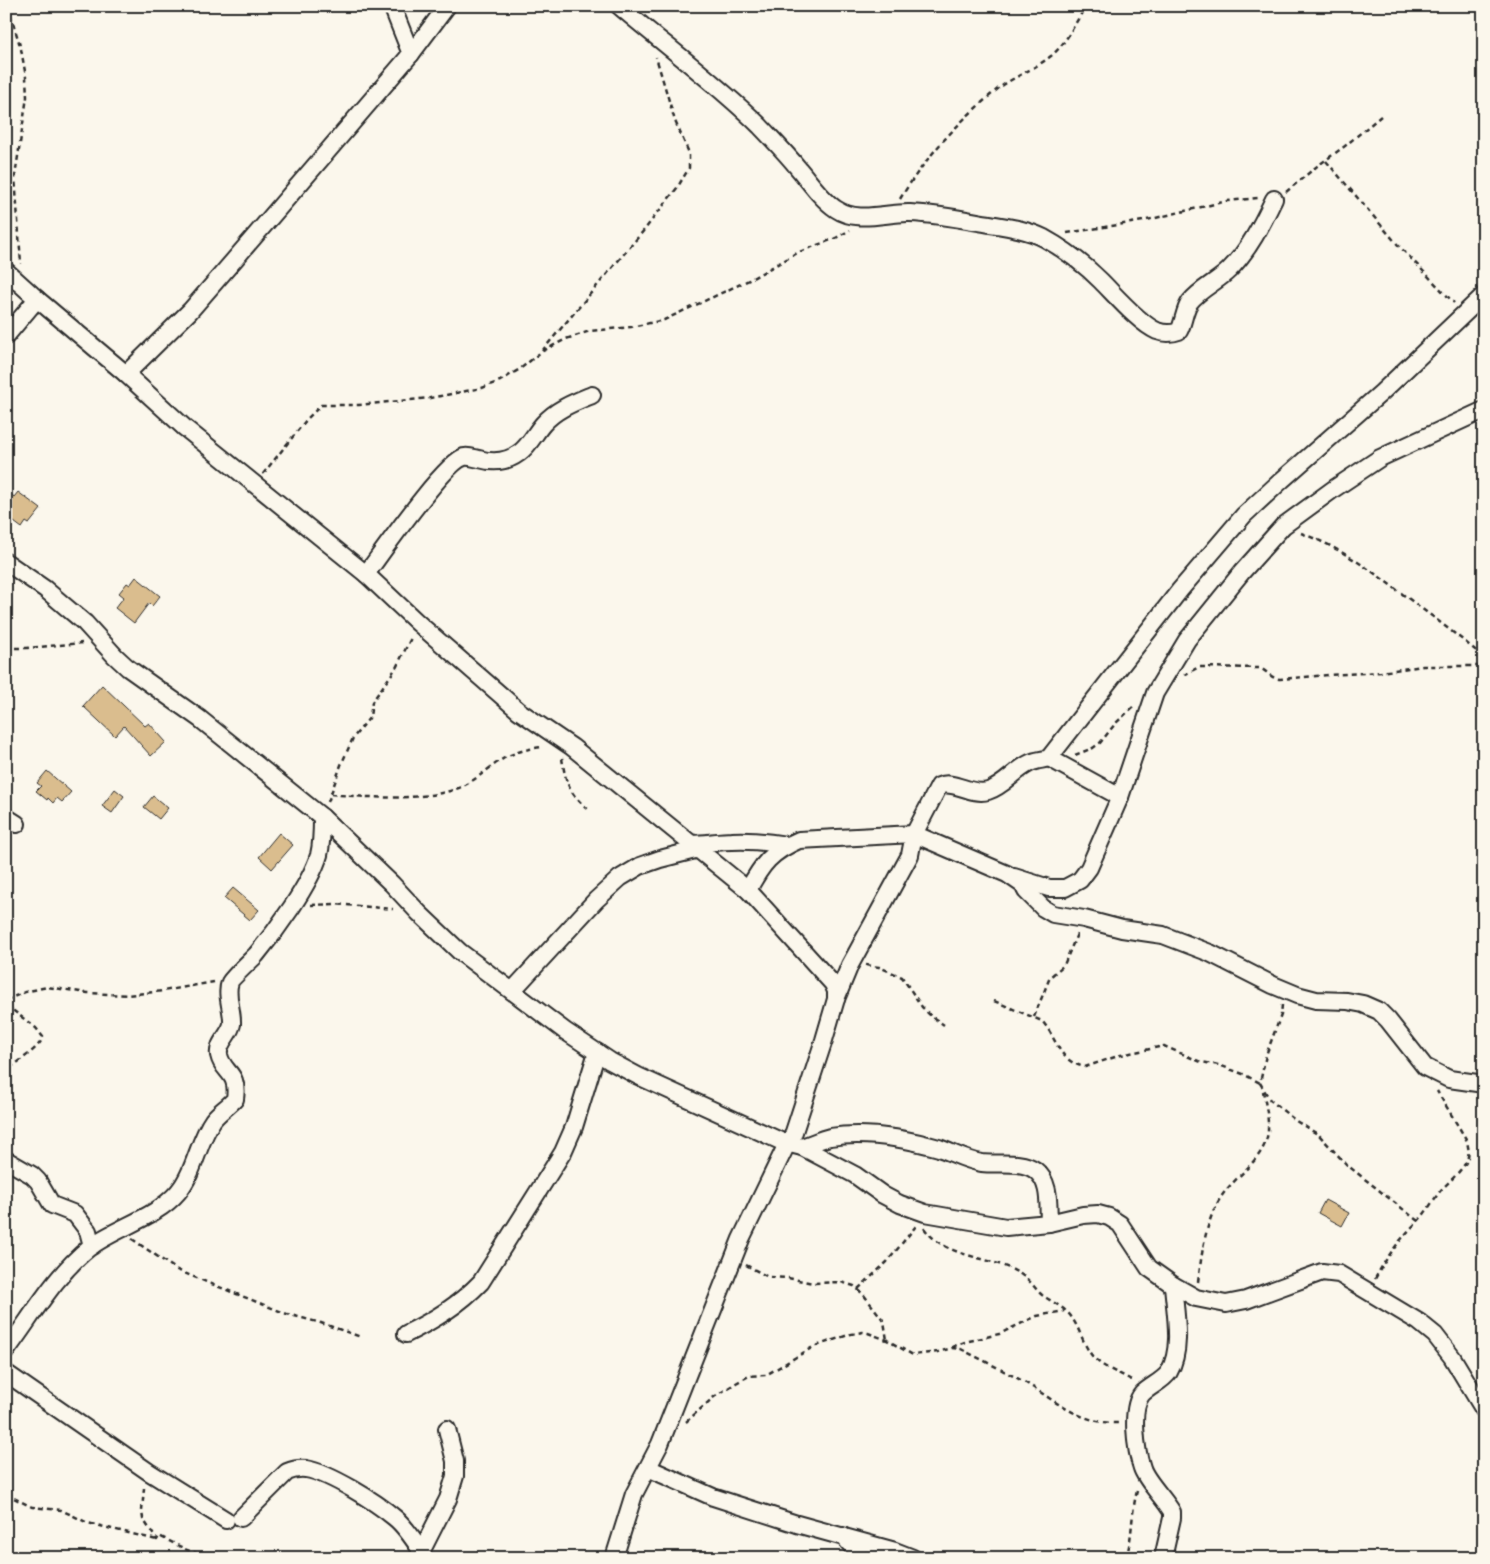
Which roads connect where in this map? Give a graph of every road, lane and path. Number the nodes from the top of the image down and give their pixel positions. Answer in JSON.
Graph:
{"nodes":[{"id":1,"x":8,"y":6,"type":"edge"},
{"id":2,"x":392,"y":6,"type":"edge"},
{"id":3,"x":447,"y":6,"type":"edge"},
{"id":4,"x":619,"y":6,"type":"edge"},
{"id":5,"x":1086,"y":6,"type":"edge"},
{"id":6,"x":411,"y":54,"type":"junction"},
{"id":7,"x":656,"y":54,"type":"dead end"},
{"id":8,"x":1381,"y":116,"type":"dead end"},
{"id":9,"x":1326,"y":161,"type":"junction"},
{"id":10,"x":1274,"y":199,"type":"junction"},
{"id":11,"x":891,"y":213,"type":"junction"},
{"id":12,"x":852,"y":229,"type":"dead end"},
{"id":13,"x":1043,"y":238,"type":"junction"},
{"id":14,"x":6,"y":271,"type":"edge"},
{"id":15,"x":24,"y":287,"type":"junction"},
{"id":16,"x":1484,"y":295,"type":"edge"},
{"id":17,"x":37,"y":299,"type":"junction"},
{"id":18,"x":1464,"y":314,"type":"junction"},
{"id":19,"x":6,"y":336,"type":"edge"},
{"id":20,"x":541,"y":352,"type":"junction"},
{"id":21,"x":126,"y":374,"type":"junction"},
{"id":22,"x":592,"y":395,"type":"dead end"},
{"id":23,"x":1484,"y":410,"type":"edge"},
{"id":24,"x":254,"y":485,"type":"junction"},
{"id":25,"x":1283,"y":526,"type":"junction"},
{"id":26,"x":6,"y":562,"type":"edge"},
{"id":27,"x":366,"y":574,"type":"junction"},
{"id":28,"x":418,"y":623,"type":"junction"},
{"id":29,"x":101,"y":641,"type":"junction"},
{"id":30,"x":6,"y":648,"type":"edge"},
{"id":31,"x":1484,"y":657,"type":"edge"},
{"id":32,"x":1484,"y":666,"type":"edge"},
{"id":33,"x":1177,"y":680,"type":"dead end"},
{"id":34,"x":1135,"y":706,"type":"dead end"},
{"id":35,"x":564,"y":746,"type":"junction"},
{"id":36,"x":1053,"y":760,"type":"junction"},
{"id":37,"x":331,"y":794,"type":"junction"},
{"id":38,"x":1120,"y":798,"type":"junction"},
{"id":39,"x":590,"y":812,"type":"dead end"},
{"id":40,"x":322,"y":818,"type":"junction"},
{"id":41,"x":914,"y":834,"type":"junction"},
{"id":42,"x":787,"y":845,"type":"junction"},
{"id":43,"x":695,"y":846,"type":"junction"},
{"id":44,"x":1008,"y":874,"type":"junction"},
{"id":45,"x":748,"y":890,"type":"junction"},
{"id":46,"x":293,"y":904,"type":"junction"},
{"id":47,"x":395,"y":909,"type":"dead end"},
{"id":48,"x":1084,"y":919,"type":"junction"},
{"id":49,"x":850,"y":965,"type":"junction"},
{"id":50,"x":230,"y":981,"type":"junction"},
{"id":51,"x":1282,"y":989,"type":"junction"},
{"id":52,"x":512,"y":991,"type":"junction"},
{"id":53,"x":836,"y":999,"type":"junction"},
{"id":54,"x":6,"y":1000,"type":"edge"},
{"id":55,"x":994,"y":1001,"type":"dead end"},
{"id":56,"x":6,"y":1005,"type":"edge"},
{"id":57,"x":1034,"y":1017,"type":"junction"},
{"id":58,"x":944,"y":1026,"type":"dead end"},
{"id":59,"x":596,"y":1052,"type":"junction"},
{"id":60,"x":1425,"y":1068,"type":"junction"},
{"id":61,"x":6,"y":1071,"type":"edge"},
{"id":62,"x":1260,"y":1083,"type":"junction"},
{"id":63,"x":1484,"y":1084,"type":"edge"},
{"id":64,"x":1263,"y":1089,"type":"junction"},
{"id":65,"x":793,"y":1145,"type":"junction"},
{"id":66,"x":6,"y":1160,"type":"edge"},
{"id":67,"x":922,"y":1217,"type":"junction"},
{"id":68,"x":1418,"y":1221,"type":"junction"},
{"id":69,"x":1049,"y":1223,"type":"junction"},
{"id":70,"x":119,"y":1229,"type":"junction"},
{"id":71,"x":92,"y":1246,"type":"junction"},
{"id":72,"x":734,"y":1257,"type":"junction"},
{"id":73,"x":1173,"y":1285,"type":"junction"},
{"id":74,"x":858,"y":1289,"type":"junction"},
{"id":75,"x":1369,"y":1292,"type":"junction"},
{"id":76,"x":1196,"y":1298,"type":"junction"},
{"id":77,"x":1064,"y":1311,"type":"junction"},
{"id":78,"x":406,"y":1334,"type":"dead end"},
{"id":79,"x":361,"y":1337,"type":"dead end"},
{"id":80,"x":887,"y":1340,"type":"junction"},
{"id":81,"x":952,"y":1348,"type":"junction"},
{"id":82,"x":6,"y":1351,"type":"edge"},
{"id":83,"x":6,"y":1373,"type":"edge"},
{"id":84,"x":1143,"y":1393,"type":"junction"},
{"id":85,"x":1484,"y":1410,"type":"edge"},
{"id":86,"x":1134,"y":1423,"type":"junction"},
{"id":87,"x":681,"y":1426,"type":"dead end"},
{"id":88,"x":447,"y":1429,"type":"dead end"},
{"id":89,"x":140,"y":1465,"type":"junction"},
{"id":90,"x":648,"y":1468,"type":"junction"},
{"id":91,"x":1142,"y":1470,"type":"junction"},
{"id":92,"x":6,"y":1494,"type":"edge"},
{"id":93,"x":843,"y":1536,"type":"junction"},
{"id":94,"x":157,"y":1540,"type":"junction"},
{"id":95,"x":420,"y":1555,"type":"edge"},
{"id":96,"x":210,"y":1557,"type":"edge"},
{"id":97,"x":614,"y":1558,"type":"edge"},
{"id":98,"x":859,"y":1558,"type":"edge"},
{"id":99,"x":914,"y":1558,"type":"edge"},
{"id":100,"x":1126,"y":1558,"type":"edge"},
{"id":101,"x":1163,"y":1558,"type":"edge"}],
"edges":[{"from":1,"to":15,"type":"path"},
{"from":2,"to":6,"type":"street"},
{"from":3,"to":6,"type":"street"},
{"from":4,"to":11,"type":"street"},
{"from":5,"to":11,"type":"path"},
{"from":6,"to":21,"type":"street"},
{"from":7,"to":20,"type":"path"},
{"from":8,"to":9,"type":"path"},
{"from":9,"to":10,"type":"path"},
{"from":9,"to":18,"type":"path"},
{"from":10,"to":13,"type":"path"},
{"from":10,"to":13,"type":"street"},
{"from":11,"to":13,"type":"street"},
{"from":12,"to":20,"type":"path"},
{"from":14,"to":15,"type":"street"},
{"from":15,"to":17,"type":"street"},
{"from":16,"to":18,"type":"street"},
{"from":17,"to":19,"type":"street"},
{"from":17,"to":21,"type":"street"},
{"from":18,"to":36,"type":"street"},
{"from":20,"to":24,"type":"path"},
{"from":21,"to":24,"type":"street"},
{"from":22,"to":27,"type":"street"},
{"from":23,"to":25,"type":"street"},
{"from":24,"to":27,"type":"street"},
{"from":25,"to":31,"type":"path"},
{"from":25,"to":38,"type":"street"},
{"from":26,"to":29,"type":"street"},
{"from":27,"to":28,"type":"street"},
{"from":28,"to":35,"type":"street"},
{"from":28,"to":37,"type":"path"},
{"from":29,"to":30,"type":"path"},
{"from":29,"to":40,"type":"street"},
{"from":32,"to":33,"type":"path"},
{"from":34,"to":36,"type":"path"},
{"from":35,"to":37,"type":"path"},
{"from":35,"to":39,"type":"path"},
{"from":35,"to":43,"type":"street"},
{"from":36,"to":38,"type":"street"},
{"from":36,"to":41,"type":"street"},
{"from":37,"to":40,"type":"path"},
{"from":38,"to":44,"type":"street"},
{"from":40,"to":46,"type":"street"},
{"from":40,"to":52,"type":"street"},
{"from":41,"to":42,"type":"street"},
{"from":41,"to":44,"type":"street"},
{"from":41,"to":49,"type":"street"},
{"from":42,"to":43,"type":"street"},
{"from":42,"to":45,"type":"street"},
{"from":43,"to":45,"type":"street"},
{"from":43,"to":52,"type":"street"},
{"from":44,"to":48,"type":"street"},
{"from":45,"to":53,"type":"street"},
{"from":46,"to":47,"type":"path"},
{"from":46,"to":50,"type":"street"},
{"from":48,"to":51,"type":"street"},
{"from":48,"to":57,"type":"path"},
{"from":49,"to":53,"type":"street"},
{"from":49,"to":58,"type":"path"},
{"from":50,"to":54,"type":"path"},
{"from":50,"to":70,"type":"street"},
{"from":51,"to":60,"type":"street"},
{"from":51,"to":62,"type":"path"},
{"from":52,"to":59,"type":"street"},
{"from":53,"to":65,"type":"street"},
{"from":55,"to":57,"type":"path"},
{"from":56,"to":61,"type":"path"},
{"from":57,"to":62,"type":"path"},
{"from":59,"to":65,"type":"street"},
{"from":59,"to":78,"type":"street"},
{"from":60,"to":63,"type":"street"},
{"from":60,"to":68,"type":"path"},
{"from":62,"to":64,"type":"path"},
{"from":64,"to":68,"type":"path"},
{"from":64,"to":76,"type":"path"},
{"from":65,"to":67,"type":"street"},
{"from":65,"to":69,"type":"street"},
{"from":65,"to":72,"type":"street"},
{"from":66,"to":71,"type":"street"},
{"from":67,"to":69,"type":"street"},
{"from":67,"to":74,"type":"path"},
{"from":67,"to":77,"type":"path"},
{"from":68,"to":75,"type":"path"},
{"from":69,"to":73,"type":"street"},
{"from":70,"to":71,"type":"street"},
{"from":70,"to":79,"type":"path"},
{"from":71,"to":82,"type":"street"},
{"from":72,"to":74,"type":"path"},
{"from":72,"to":90,"type":"street"},
{"from":73,"to":76,"type":"street"},
{"from":73,"to":84,"type":"street"},
{"from":74,"to":80,"type":"path"},
{"from":75,"to":76,"type":"street"},
{"from":75,"to":85,"type":"street"},
{"from":77,"to":81,"type":"path"},
{"from":77,"to":84,"type":"path"},
{"from":80,"to":81,"type":"path"},
{"from":80,"to":87,"type":"path"},
{"from":81,"to":86,"type":"path"},
{"from":83,"to":89,"type":"street"},
{"from":84,"to":86,"type":"street"},
{"from":86,"to":91,"type":"street"},
{"from":88,"to":95,"type":"street"},
{"from":89,"to":94,"type":"path"},
{"from":89,"to":95,"type":"street"},
{"from":90,"to":93,"type":"street"},
{"from":90,"to":97,"type":"street"},
{"from":91,"to":100,"type":"path"},
{"from":91,"to":101,"type":"street"},
{"from":92,"to":94,"type":"path"},
{"from":93,"to":98,"type":"street"},
{"from":93,"to":99,"type":"street"},
{"from":94,"to":96,"type":"path"}]}
